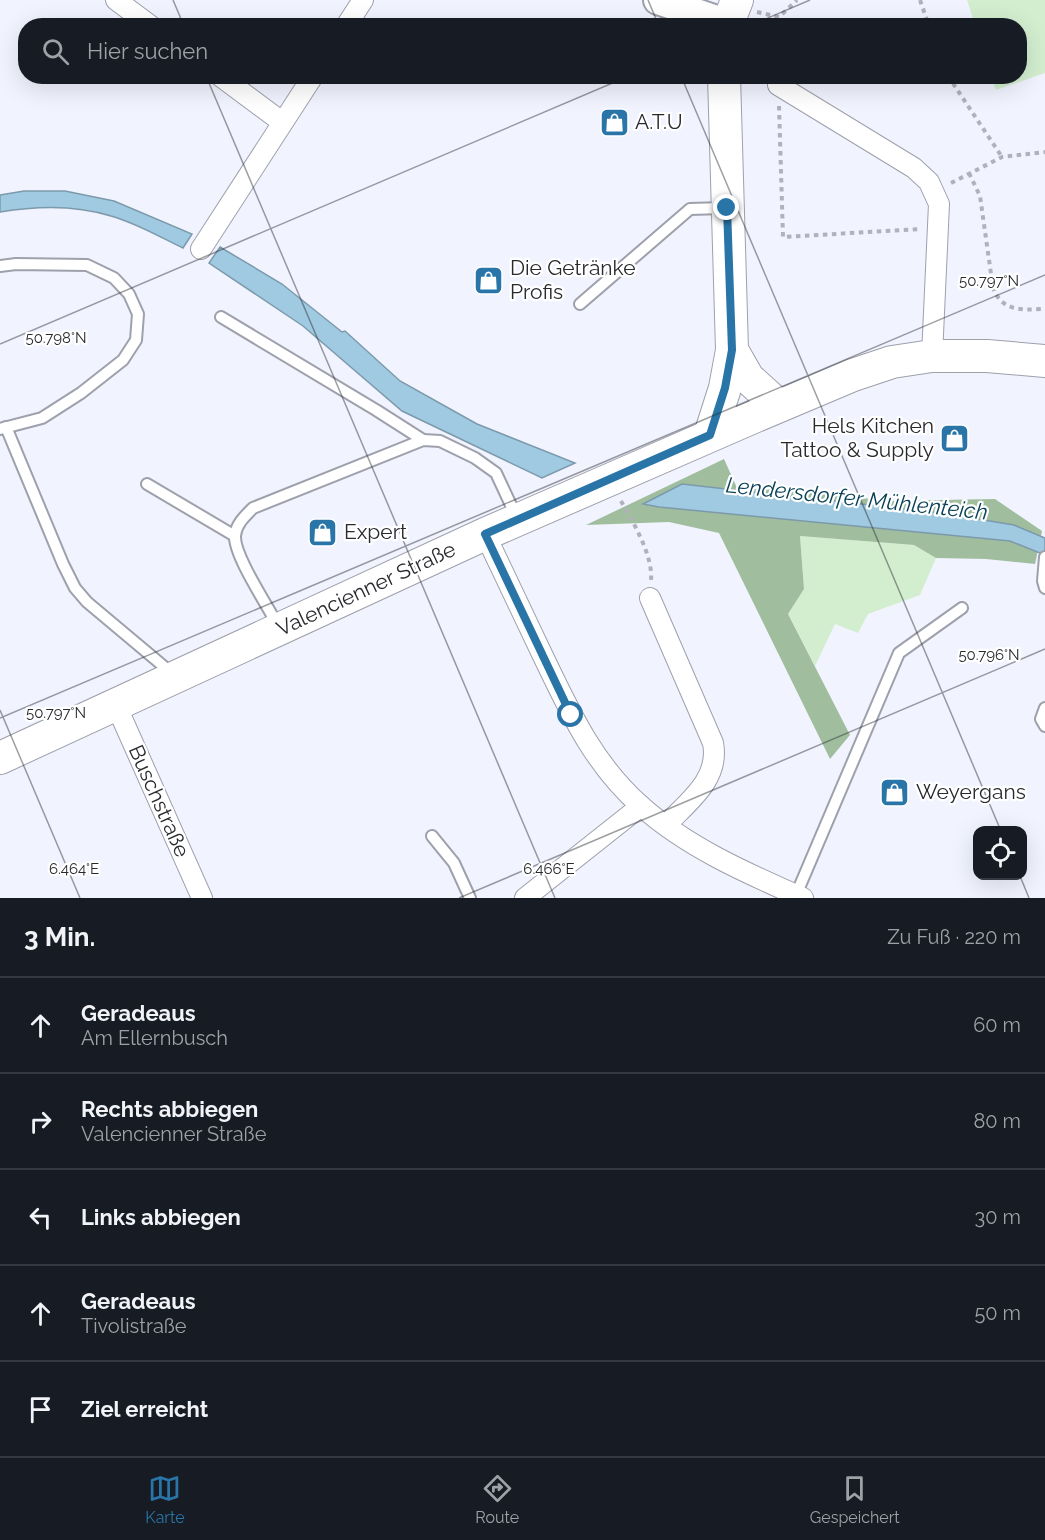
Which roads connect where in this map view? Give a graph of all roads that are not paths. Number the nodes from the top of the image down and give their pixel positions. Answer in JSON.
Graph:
{"nodes":[{"id":1,"x":116,"y":0,"type":"edge"},
{"id":2,"x":363,"y":0,"type":"edge"},
{"id":3,"x":657,"y":0,"type":"edge"},
{"id":4,"x":735,"y":14,"type":"edge"},
{"id":5,"x":140,"y":18,"type":"edge"},
{"id":6,"x":351,"y":18,"type":"edge"},
{"id":7,"x":672,"y":18,"type":"edge"},
{"id":8,"x":231,"y":84,"type":"edge"},
{"id":9,"x":308,"y":84,"type":"edge"},
{"id":10,"x":778,"y":85,"type":"road end"},
{"id":11,"x":720,"y":86,"type":"edge"},
{"id":12,"x":282,"y":122,"type":"junction"},
{"id":13,"x":727,"y":208,"type":"junction"},
{"id":14,"x":201,"y":249,"type":"dead end"},
{"id":15,"x":0,"y":266,"type":"edge"},
{"id":16,"x":580,"y":304,"type":"dead end"},
{"id":17,"x":221,"y":317,"type":"dead end"},
{"id":18,"x":732,"y":350,"type":"junction"},
{"id":19,"x":932,"y":356,"type":"junction"},
{"id":20,"x":1045,"y":361,"type":"edge"},
{"id":21,"x":779,"y":406,"type":"junction"},
{"id":22,"x":3,"y":428,"type":"edge"},
{"id":23,"x":710,"y":435,"type":"junction"},
{"id":24,"x":423,"y":440,"type":"junction"},
{"id":25,"x":147,"y":484,"type":"dead end"},
{"id":26,"x":518,"y":520,"type":"junction"},
{"id":27,"x":485,"y":534,"type":"junction"},
{"id":28,"x":235,"y":536,"type":"junction"},
{"id":29,"x":1045,"y":558,"type":"edge"},
{"id":30,"x":1045,"y":588,"type":"edge"},
{"id":31,"x":650,"y":598,"type":"road end"},
{"id":32,"x":962,"y":608,"type":"dead end"},
{"id":33,"x":280,"y":629,"type":"junction"},
{"id":34,"x":176,"y":677,"type":"junction"},
{"id":35,"x":116,"y":705,"type":"junction"},
{"id":36,"x":1045,"y":708,"type":"edge"},
{"id":37,"x":1045,"y":726,"type":"edge"},
{"id":38,"x":0,"y":758,"type":"edge"},
{"id":39,"x":641,"y":807,"type":"junction"},
{"id":40,"x":666,"y":825,"type":"junction"},
{"id":41,"x":432,"y":836,"type":"dead end"},
{"id":42,"x":799,"y":897,"type":"edge"},
{"id":43,"x":202,"y":898,"type":"edge"},
{"id":44,"x":470,"y":898,"type":"edge"},
{"id":45,"x":525,"y":898,"type":"edge"}],
"edges":[{"from":1,"to":5,"type":"street"},
{"from":2,"to":6,"type":"street"},
{"from":3,"to":4,"type":"main road"},
{"from":3,"to":7,"type":"main road"},
{"from":8,"to":12,"type":"street"},
{"from":9,"to":12,"type":"street"},
{"from":10,"to":19,"type":"street"},
{"from":11,"to":13,"type":"main road"},
{"from":12,"to":14,"type":"street"},
{"from":13,"to":16,"type":"lane"},
{"from":13,"to":18,"type":"main road"},
{"from":15,"to":22,"type":"lane"},
{"from":17,"to":24,"type":"lane"},
{"from":18,"to":21,"type":"main road"},
{"from":18,"to":23,"type":"main road"},
{"from":19,"to":20,"type":"main road","name":"Valencienner Straße"},
{"from":19,"to":21,"type":"main road","name":"Valencienner Straße"},
{"from":21,"to":23,"type":"main road","name":"Valencienner Straße"},
{"from":22,"to":34,"type":"lane"},
{"from":23,"to":26,"type":"main road","name":"Valencienner Straße"},
{"from":24,"to":26,"type":"lane"},
{"from":24,"to":28,"type":"lane"},
{"from":25,"to":28,"type":"lane"},
{"from":26,"to":27,"type":"main road","name":"Valencienner Straße"},
{"from":27,"to":33,"type":"main road","name":"Valencienner Straße"},
{"from":27,"to":39,"type":"street"},
{"from":28,"to":33,"type":"lane"},
{"from":29,"to":30,"type":"lane"},
{"from":31,"to":40,"type":"street"},
{"from":32,"to":42,"type":"lane"},
{"from":33,"to":34,"type":"main road","name":"Valencienner Straße"},
{"from":34,"to":35,"type":"main road","name":"Valencienner Straße"},
{"from":35,"to":38,"type":"main road","name":"Valencienner Straße"},
{"from":35,"to":43,"type":"street","name":"Buschstraße"},
{"from":36,"to":37,"type":"lane"},
{"from":39,"to":40,"type":"street"},
{"from":39,"to":45,"type":"street"},
{"from":40,"to":42,"type":"street"},
{"from":41,"to":44,"type":"lane"}]}
